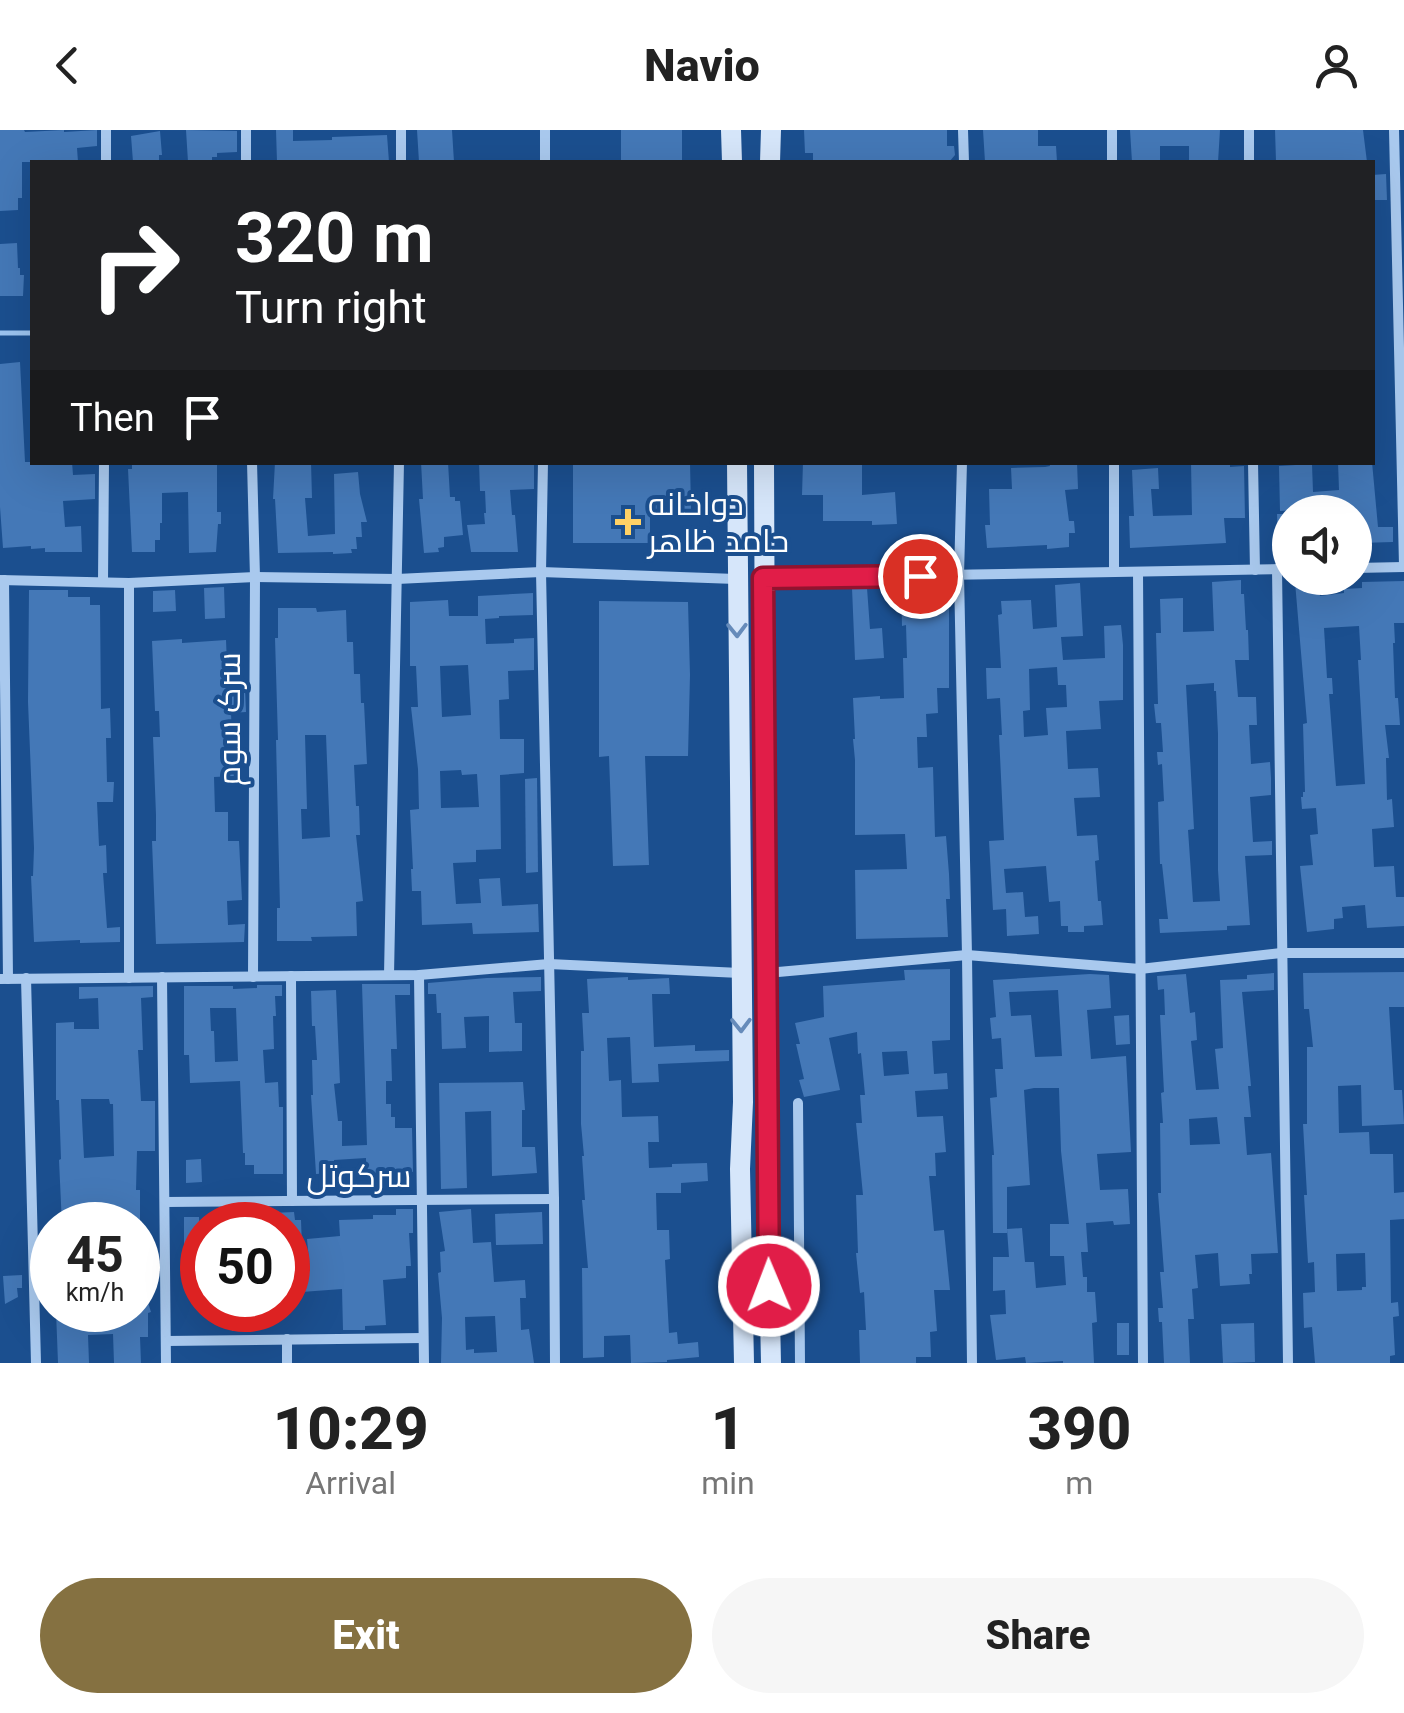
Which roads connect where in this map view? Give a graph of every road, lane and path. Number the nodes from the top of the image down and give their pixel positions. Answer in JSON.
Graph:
{"nodes":[{"id":1,"x":106,"y":130,"type":"edge"},
{"id":2,"x":246,"y":130,"type":"edge"},
{"id":3,"x":401,"y":130,"type":"edge"},
{"id":4,"x":544,"y":130,"type":"edge"},
{"id":5,"x":731,"y":130,"type":"edge"},
{"id":6,"x":771,"y":130,"type":"edge"},
{"id":7,"x":963,"y":130,"type":"edge"},
{"id":8,"x":1112,"y":130,"type":"edge"},
{"id":9,"x":1249,"y":130,"type":"edge"},
{"id":10,"x":1394,"y":130,"type":"edge"},
{"id":11,"x":106,"y":160,"type":"edge"},
{"id":12,"x":246,"y":160,"type":"edge"},
{"id":13,"x":401,"y":160,"type":"edge"},
{"id":14,"x":545,"y":160,"type":"edge"},
{"id":15,"x":732,"y":160,"type":"edge"},
{"id":16,"x":770,"y":160,"type":"edge"},
{"id":17,"x":964,"y":160,"type":"edge"},
{"id":18,"x":1112,"y":160,"type":"edge"},
{"id":19,"x":1249,"y":160,"type":"edge"},
{"id":20,"x":104,"y":465,"type":"edge"},
{"id":21,"x":252,"y":465,"type":"edge"},
{"id":22,"x":399,"y":465,"type":"edge"},
{"id":23,"x":543,"y":465,"type":"edge"},
{"id":24,"x":737,"y":465,"type":"edge"},
{"id":25,"x":764,"y":465,"type":"edge"},
{"id":26,"x":962,"y":465,"type":"edge"},
{"id":27,"x":1114,"y":465,"type":"edge"},
{"id":28,"x":1253,"y":465,"type":"edge"},
{"id":29,"x":1404,"y":566,"type":"edge"},
{"id":30,"x":1372,"y":567,"type":"edge"},
{"id":31,"x":1272,"y":569,"type":"edge"},
{"id":32,"x":1255,"y":570,"type":"junction"},
{"id":33,"x":541,"y":572,"type":"junction"},
{"id":34,"x":1114,"y":572,"type":"junction"},
{"id":35,"x":1138,"y":572,"type":"junction"},
{"id":36,"x":959,"y":575,"type":"junction"},
{"id":37,"x":255,"y":577,"type":"junction"},
{"id":38,"x":763,"y":578,"type":"junction"},
{"id":39,"x":397,"y":579,"type":"junction"},
{"id":40,"x":736,"y":579,"type":"junction"},
{"id":41,"x":2,"y":580,"type":"edge"},
{"id":42,"x":102,"y":582,"type":"junction"},
{"id":43,"x":130,"y":583,"type":"junction"},
{"id":44,"x":1277,"y":595,"type":"edge"},
{"id":45,"x":1281,"y":953,"type":"junction"},
{"id":46,"x":1404,"y":953,"type":"edge"},
{"id":47,"x":967,"y":955,"type":"junction"},
{"id":48,"x":550,"y":964,"type":"junction"},
{"id":49,"x":1140,"y":969,"type":"junction"},
{"id":50,"x":767,"y":972,"type":"junction"},
{"id":51,"x":740,"y":973,"type":"junction"},
{"id":52,"x":390,"y":975,"type":"junction"},
{"id":53,"x":419,"y":975,"type":"junction"},
{"id":54,"x":253,"y":976,"type":"junction"},
{"id":55,"x":291,"y":976,"type":"junction"},
{"id":56,"x":162,"y":977,"type":"junction"},
{"id":57,"x":26,"y":978,"type":"junction"},
{"id":58,"x":129,"y":978,"type":"junction"},
{"id":59,"x":4,"y":979,"type":"edge"},
{"id":60,"x":768,"y":1100,"type":"junction"},
{"id":61,"x":742,"y":1102,"type":"junction"},
{"id":62,"x":798,"y":1103,"type":"dead end"},
{"id":63,"x":740,"y":1169,"type":"junction"},
{"id":64,"x":767,"y":1171,"type":"junction"},
{"id":65,"x":554,"y":1199,"type":"junction"},
{"id":66,"x":292,"y":1201,"type":"junction"},
{"id":67,"x":422,"y":1201,"type":"junction"},
{"id":68,"x":165,"y":1202,"type":"junction"},
{"id":69,"x":423,"y":1338,"type":"junction"},
{"id":70,"x":287,"y":1340,"type":"junction"},
{"id":71,"x":166,"y":1341,"type":"junction"},
{"id":72,"x":36,"y":1363,"type":"edge"},
{"id":73,"x":166,"y":1363,"type":"edge"},
{"id":74,"x":288,"y":1363,"type":"edge"},
{"id":75,"x":424,"y":1363,"type":"edge"},
{"id":76,"x":554,"y":1363,"type":"edge"},
{"id":77,"x":744,"y":1363,"type":"edge"},
{"id":78,"x":771,"y":1363,"type":"edge"},
{"id":79,"x":800,"y":1363,"type":"edge"},
{"id":80,"x":972,"y":1363,"type":"edge"},
{"id":81,"x":1143,"y":1363,"type":"edge"},
{"id":82,"x":1288,"y":1363,"type":"edge"}],
"edges":[{"from":1,"to":11,"type":"street"},
{"from":2,"to":12,"type":"street"},
{"from":3,"to":13,"type":"street"},
{"from":4,"to":14,"type":"street"},
{"from":5,"to":15,"type":"main road"},
{"from":6,"to":16,"type":"main road"},
{"from":7,"to":17,"type":"street"},
{"from":8,"to":18,"type":"street"},
{"from":9,"to":19,"type":"street"},
{"from":10,"to":29,"type":"street"},
{"from":20,"to":42,"type":"street"},
{"from":21,"to":37,"type":"street","name":"سرک سوم"},
{"from":22,"to":39,"type":"street"},
{"from":23,"to":33,"type":"street"},
{"from":24,"to":40,"type":"main road"},
{"from":25,"to":38,"type":"main road"},
{"from":26,"to":36,"type":"street"},
{"from":27,"to":34,"type":"street"},
{"from":28,"to":32,"type":"street"},
{"from":29,"to":30,"type":"street"},
{"from":31,"to":32,"type":"street"},
{"from":32,"to":35,"type":"street"},
{"from":33,"to":39,"type":"street"},
{"from":33,"to":40,"type":"street"},
{"from":33,"to":48,"type":"street"},
{"from":34,"to":35,"type":"street"},
{"from":34,"to":36,"type":"street"},
{"from":35,"to":49,"type":"street"},
{"from":36,"to":38,"type":"street"},
{"from":36,"to":47,"type":"street"},
{"from":37,"to":39,"type":"street"},
{"from":37,"to":43,"type":"street"},
{"from":37,"to":54,"type":"street","name":"سرک سوم"},
{"from":38,"to":50,"type":"main road"},
{"from":39,"to":52,"type":"street"},
{"from":40,"to":51,"type":"main road","one_way":true},
{"from":41,"to":42,"type":"street"},
{"from":41,"to":59,"type":"street"},
{"from":42,"to":43,"type":"street"},
{"from":43,"to":58,"type":"street"},
{"from":44,"to":45,"type":"street"},
{"from":45,"to":46,"type":"street"},
{"from":45,"to":49,"type":"street"},
{"from":45,"to":82,"type":"street"},
{"from":47,"to":49,"type":"street"},
{"from":47,"to":50,"type":"street"},
{"from":47,"to":80,"type":"street"},
{"from":48,"to":51,"type":"street"},
{"from":48,"to":53,"type":"street"},
{"from":48,"to":65,"type":"street"},
{"from":49,"to":81,"type":"street"},
{"from":50,"to":60,"type":"main road"},
{"from":51,"to":61,"type":"main road","one_way":true},
{"from":52,"to":53,"type":"street"},
{"from":52,"to":55,"type":"street"},
{"from":53,"to":67,"type":"street"},
{"from":54,"to":55,"type":"street"},
{"from":54,"to":56,"type":"street"},
{"from":55,"to":66,"type":"street"},
{"from":56,"to":58,"type":"street"},
{"from":56,"to":68,"type":"street"},
{"from":57,"to":58,"type":"street"},
{"from":57,"to":59,"type":"street"},
{"from":57,"to":72,"type":"street"},
{"from":60,"to":61,"type":"main road"},
{"from":60,"to":64,"type":"main road"},
{"from":61,"to":63,"type":"main road"},
{"from":62,"to":79,"type":"street"},
{"from":63,"to":64,"type":"main road"},
{"from":63,"to":77,"type":"main road"},
{"from":64,"to":78,"type":"main road"},
{"from":65,"to":67,"type":"street","name":"سرکوتل"},
{"from":65,"to":76,"type":"street"},
{"from":66,"to":67,"type":"street","name":"سرکوتل"},
{"from":66,"to":68,"type":"street","name":"سرکوتل"},
{"from":67,"to":69,"type":"street"},
{"from":68,"to":71,"type":"street"},
{"from":69,"to":70,"type":"street"},
{"from":69,"to":75,"type":"street"},
{"from":70,"to":71,"type":"street"},
{"from":70,"to":74,"type":"street"},
{"from":71,"to":73,"type":"street"}]}
